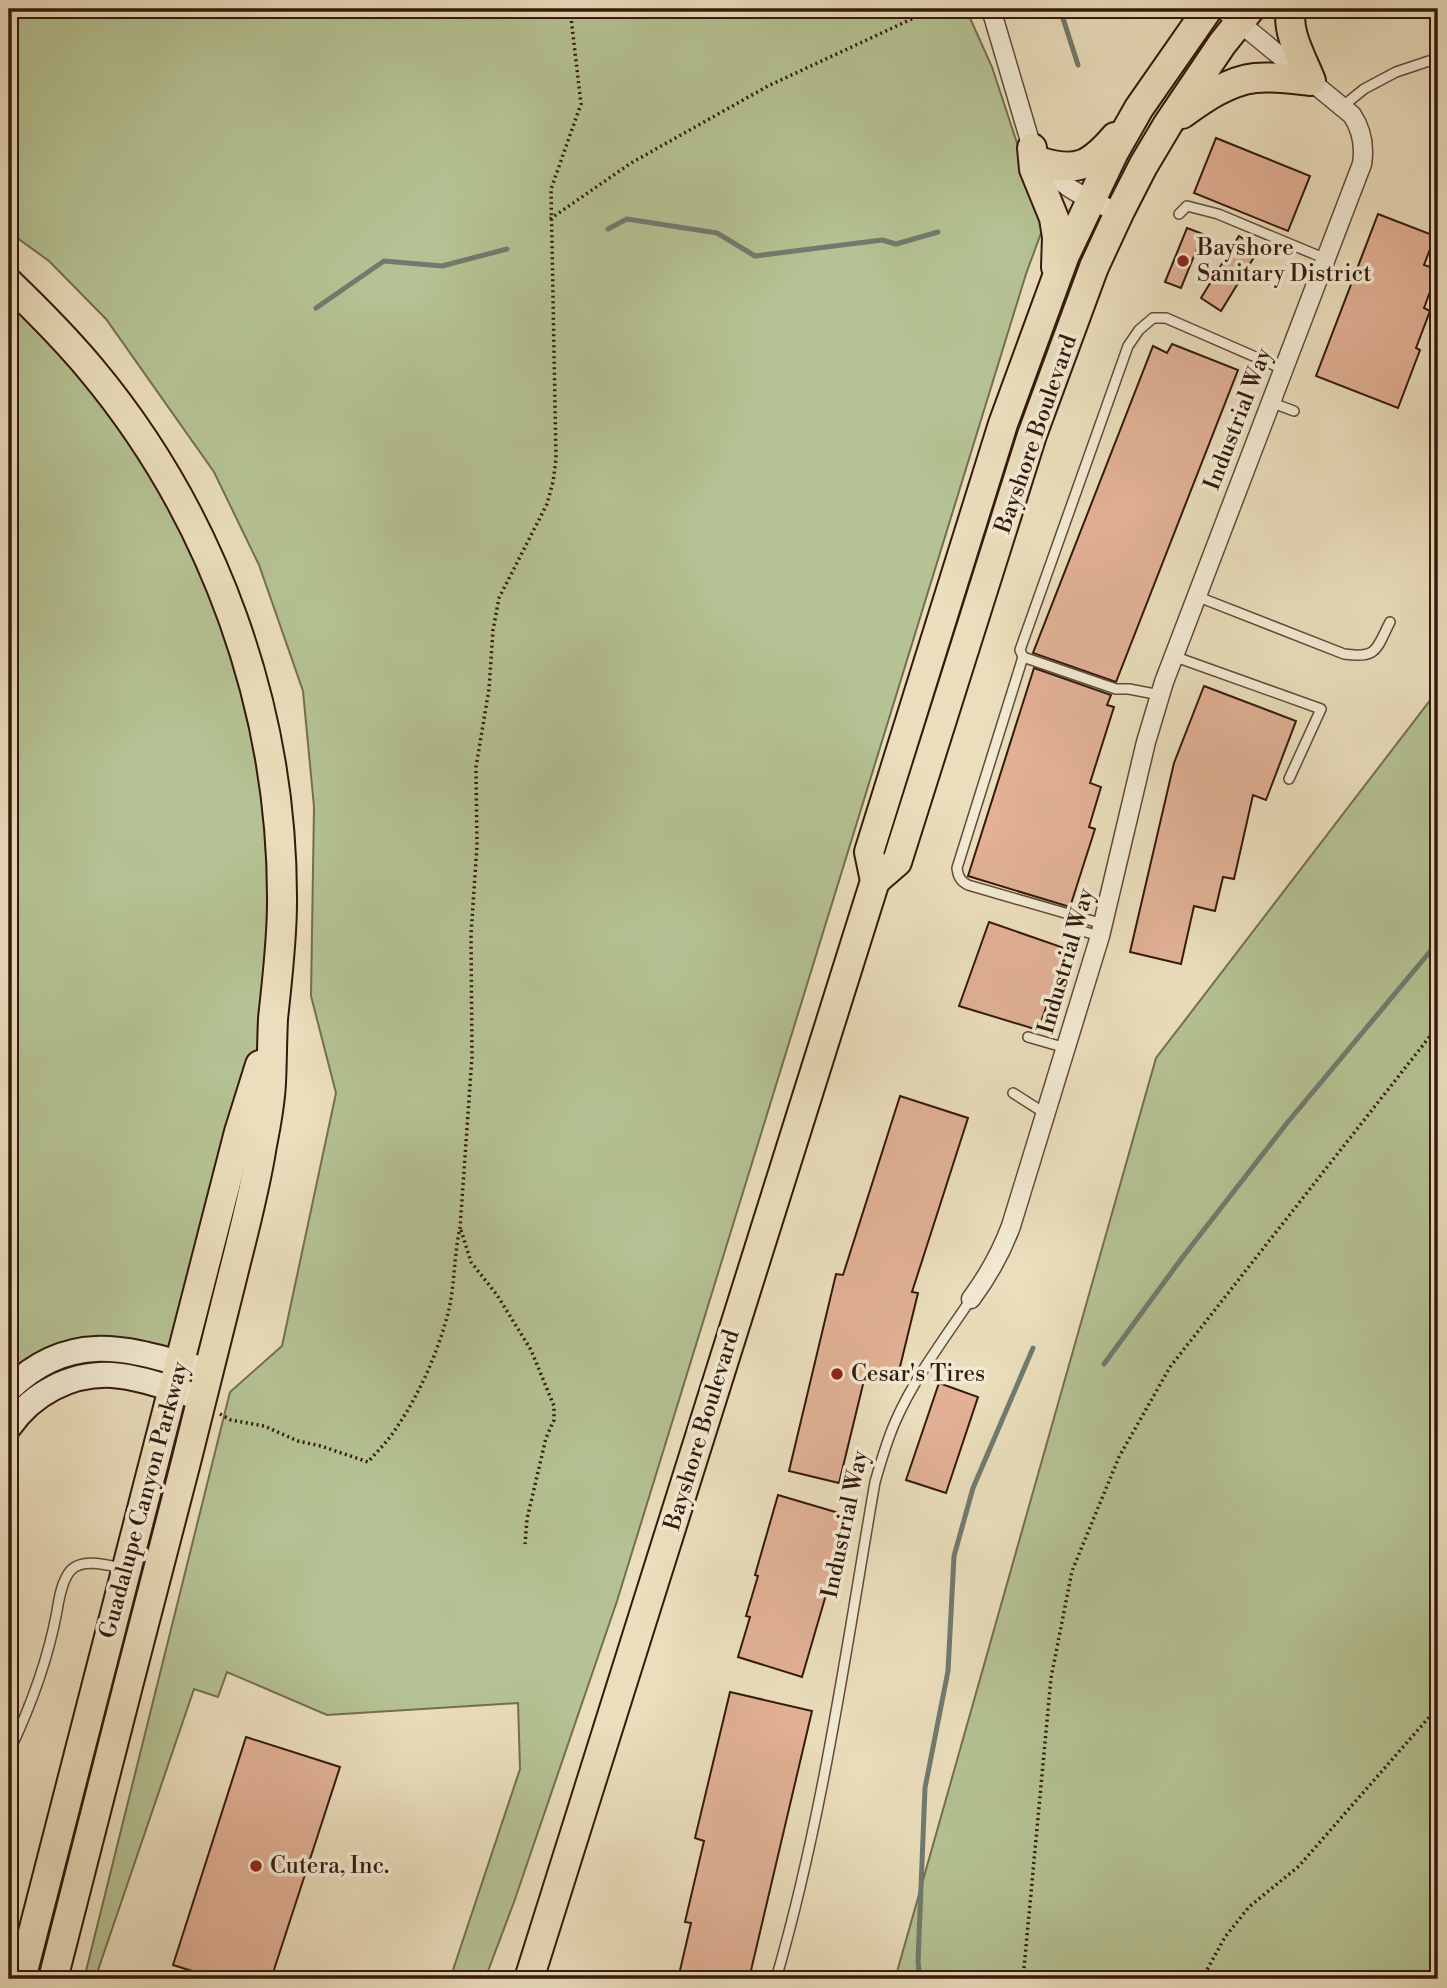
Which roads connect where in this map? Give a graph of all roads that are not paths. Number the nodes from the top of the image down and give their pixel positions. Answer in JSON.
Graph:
{"nodes":[{"id":1,"x":990,"y":9,"type":"edge"},
{"id":2,"x":1208,"y":9,"type":"edge"},
{"id":3,"x":1291,"y":9,"type":"edge"},
{"id":4,"x":1237,"y":13,"type":"edge"},
{"id":5,"x":1438,"y":58,"type":"edge"},
{"id":6,"x":1311,"y":81,"type":"junction"},
{"id":7,"x":1343,"y":106,"type":"junction"},
{"id":8,"x":1139,"y":108,"type":"junction"},
{"id":9,"x":1168,"y":124,"type":"junction"},
{"id":10,"x":1037,"y":155,"type":"junction"},
{"id":11,"x":1090,"y":201,"type":"junction"},
{"id":12,"x":1119,"y":213,"type":"junction"},
{"id":13,"x":1179,"y":214,"type":"dead end"},
{"id":14,"x":1325,"y":259,"type":"junction"},
{"id":15,"x":9,"y":283,"type":"edge"},
{"id":16,"x":1055,"y":284,"type":"junction"},
{"id":17,"x":1283,"y":369,"type":"junction"},
{"id":18,"x":1270,"y":402,"type":"junction"},
{"id":19,"x":1294,"y":411,"type":"dead end"},
{"id":20,"x":1196,"y":596,"type":"junction"},
{"id":21,"x":1390,"y":622,"type":"dead end"},
{"id":22,"x":1173,"y":656,"type":"junction"},
{"id":23,"x":1023,"y":657,"type":"junction"},
{"id":24,"x":1160,"y":695,"type":"junction"},
{"id":25,"x":1289,"y":779,"type":"dead end"},
{"id":26,"x":875,"y":881,"type":"junction"},
{"id":27,"x":1071,"y":928,"type":"dead end"},
{"id":28,"x":1102,"y":930,"type":"junction"},
{"id":29,"x":273,"y":1022,"type":"junction"},
{"id":30,"x":1028,"y":1037,"type":"dead end"},
{"id":31,"x":1066,"y":1048,"type":"junction"},
{"id":32,"x":1013,"y":1093,"type":"dead end"},
{"id":33,"x":1046,"y":1114,"type":"junction"},
{"id":34,"x":971,"y":1299,"type":"joint"},
{"id":35,"x":177,"y":1377,"type":"junction"},
{"id":36,"x":205,"y":1384,"type":"junction"},
{"id":37,"x":9,"y":1389,"type":"edge"},
{"id":38,"x":9,"y":1427,"type":"edge"},
{"id":39,"x":126,"y":1569,"type":"junction"},
{"id":40,"x":9,"y":1752,"type":"edge"},
{"id":41,"x":21,"y":1979,"type":"edge"},
{"id":42,"x":53,"y":1979,"type":"edge"},
{"id":43,"x":529,"y":1979,"type":"edge"},
{"id":44,"x":776,"y":1979,"type":"edge"}],
"edges":[{"from":1,"to":10,"type":"street"},
{"from":2,"to":8,"type":"main road","name":"Bayshore Boulevard"},
{"from":3,"to":6,"type":"main road"},
{"from":4,"to":6,"type":"street","name":"Industrial Way"},
{"from":4,"to":9,"type":"main road","name":"Bayshore Boulevard"},
{"from":5,"to":7,"type":"lane"},
{"from":6,"to":7,"type":"street","name":"Industrial Way"},
{"from":6,"to":9,"type":"main road"},
{"from":7,"to":14,"type":"street","name":"Industrial Way"},
{"from":8,"to":10,"type":"main road"},
{"from":8,"to":11,"type":"main road","name":"Bayshore Boulevard"},
{"from":9,"to":12,"type":"main road","name":"Bayshore Boulevard"},
{"from":10,"to":11,"type":"street"},
{"from":10,"to":16,"type":"main road"},
{"from":11,"to":12,"type":"street"},
{"from":11,"to":16,"type":"main road","name":"Bayshore Boulevard"},
{"from":12,"to":26,"type":"main road","name":"Bayshore Boulevard"},
{"from":13,"to":14,"type":"lane"},
{"from":14,"to":17,"type":"street","name":"Industrial Way"},
{"from":15,"to":29,"type":"main road","name":"Guadalupe Canyon Parkway"},
{"from":16,"to":26,"type":"main road","name":"Bayshore Boulevard"},
{"from":17,"to":18,"type":"street","name":"Industrial Way"},
{"from":17,"to":23,"type":"lane"},
{"from":18,"to":19,"type":"lane"},
{"from":18,"to":20,"type":"street","name":"Industrial Way"},
{"from":20,"to":21,"type":"lane"},
{"from":20,"to":22,"type":"street","name":"Industrial Way"},
{"from":22,"to":24,"type":"street","name":"Industrial Way"},
{"from":22,"to":25,"type":"lane"},
{"from":23,"to":24,"type":"lane"},
{"from":23,"to":28,"type":"lane"},
{"from":24,"to":28,"type":"street","name":"Industrial Way"},
{"from":26,"to":43,"type":"main road","name":"Bayshore Boulevard"},
{"from":27,"to":28,"type":"lane"},
{"from":28,"to":31,"type":"street","name":"Industrial Way"},
{"from":29,"to":35,"type":"main road","name":"Guadalupe Canyon Parkway"},
{"from":29,"to":36,"type":"main road","name":"Guadalupe Canyon Parkway"},
{"from":30,"to":31,"type":"lane"},
{"from":31,"to":33,"type":"street","name":"Industrial Way"},
{"from":32,"to":33,"type":"lane"},
{"from":33,"to":34,"type":"street","name":"Industrial Way"},
{"from":34,"to":44,"type":"lane","name":"Industrial Way"},
{"from":35,"to":36,"type":"street"},
{"from":35,"to":37,"type":"street"},
{"from":35,"to":38,"type":"street"},
{"from":35,"to":39,"type":"main road","name":"Guadalupe Canyon Parkway"},
{"from":36,"to":42,"type":"main road","name":"Guadalupe Canyon Parkway"},
{"from":39,"to":40,"type":"lane"},
{"from":39,"to":41,"type":"main road","name":"Guadalupe Canyon Parkway"}]}
